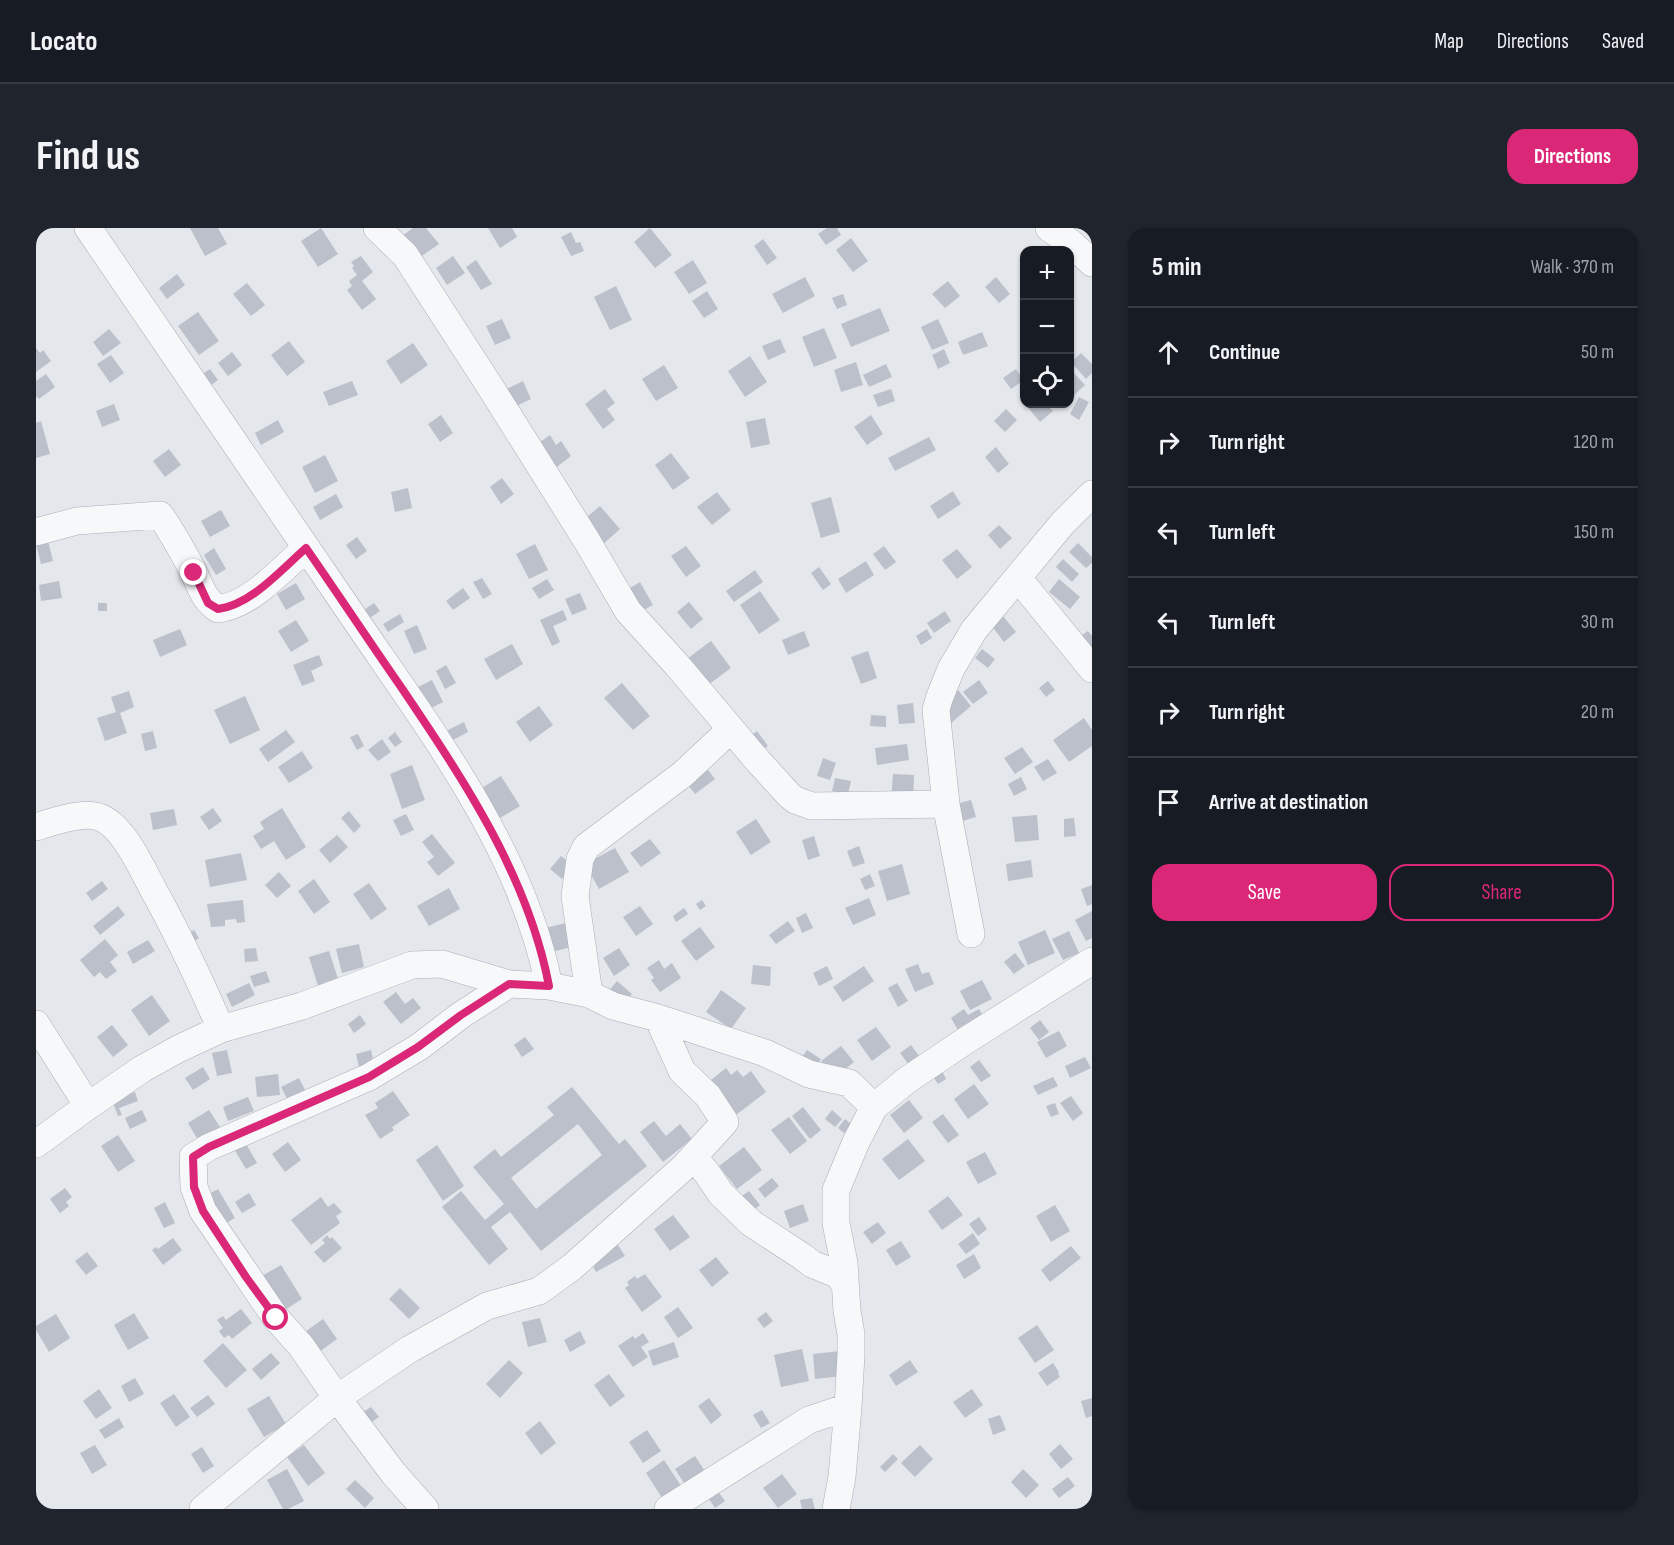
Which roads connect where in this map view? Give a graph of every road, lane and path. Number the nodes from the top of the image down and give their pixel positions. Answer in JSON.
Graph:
{"nodes":[{"id":1,"x":88,"y":228,"type":"edge"},
{"id":2,"x":377,"y":228,"type":"edge"},
{"id":3,"x":1049,"y":228,"type":"edge"},
{"id":4,"x":1092,"y":263,"type":"edge"},
{"id":5,"x":1092,"y":495,"type":"edge"},
{"id":6,"x":36,"y":532,"type":"edge"},
{"id":7,"x":306,"y":548,"type":"junction"},
{"id":8,"x":1018,"y":578,"type":"junction"},
{"id":9,"x":1092,"y":669,"type":"edge"},
{"id":10,"x":731,"y":729,"type":"junction"},
{"id":11,"x":946,"y":804,"type":"junction"},
{"id":12,"x":36,"y":827,"type":"edge"},
{"id":13,"x":971,"y":934,"type":"dead end"},
{"id":14,"x":1092,"y":961,"type":"edge"},
{"id":15,"x":509,"y":984,"type":"junction"},
{"id":16,"x":549,"y":986,"type":"junction"},
{"id":17,"x":589,"y":994,"type":"junction"},
{"id":18,"x":658,"y":1018,"type":"junction"},
{"id":19,"x":36,"y":1024,"type":"edge"},
{"id":20,"x":221,"y":1029,"type":"junction"},
{"id":21,"x":88,"y":1106,"type":"junction"},
{"id":22,"x":874,"y":1107,"type":"junction"},
{"id":23,"x":36,"y":1144,"type":"edge"},
{"id":24,"x":693,"y":1157,"type":"junction"},
{"id":25,"x":845,"y":1285,"type":"junction"},
{"id":26,"x":337,"y":1398,"type":"junction"},
{"id":27,"x":848,"y":1407,"type":"junction"},
{"id":28,"x":203,"y":1509,"type":"edge"},
{"id":29,"x":424,"y":1509,"type":"edge"},
{"id":30,"x":668,"y":1509,"type":"edge"},
{"id":31,"x":836,"y":1509,"type":"edge"}],
"edges":[{"from":1,"to":7,"type":"street"},
{"from":2,"to":10,"type":"street"},
{"from":3,"to":4,"type":"street"},
{"from":5,"to":8,"type":"street"},
{"from":6,"to":7,"type":"street"},
{"from":7,"to":16,"type":"street"},
{"from":8,"to":9,"type":"street"},
{"from":8,"to":11,"type":"street"},
{"from":10,"to":11,"type":"street"},
{"from":10,"to":17,"type":"street"},
{"from":11,"to":13,"type":"street"},
{"from":12,"to":20,"type":"street"},
{"from":14,"to":22,"type":"street"},
{"from":15,"to":16,"type":"street"},
{"from":15,"to":20,"type":"street"},
{"from":15,"to":26,"type":"street"},
{"from":16,"to":17,"type":"street"},
{"from":17,"to":18,"type":"street"},
{"from":18,"to":22,"type":"street"},
{"from":18,"to":24,"type":"street"},
{"from":19,"to":21,"type":"street"},
{"from":20,"to":21,"type":"street"},
{"from":21,"to":23,"type":"street"},
{"from":22,"to":25,"type":"street"},
{"from":24,"to":25,"type":"street"},
{"from":24,"to":26,"type":"street"},
{"from":25,"to":27,"type":"street"},
{"from":26,"to":28,"type":"street"},
{"from":26,"to":29,"type":"street"},
{"from":27,"to":30,"type":"street"},
{"from":27,"to":31,"type":"street"}]}
